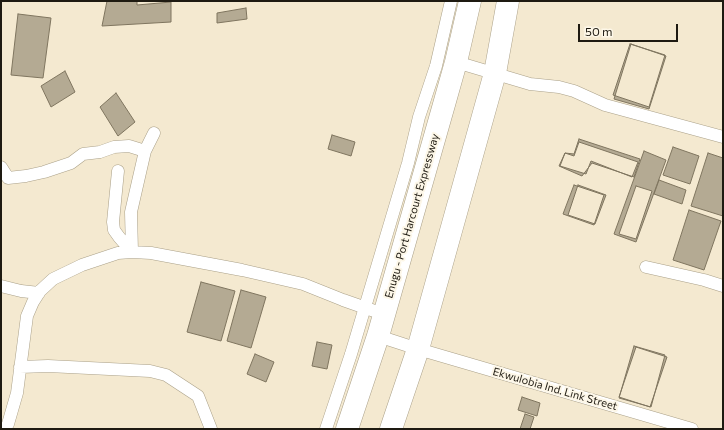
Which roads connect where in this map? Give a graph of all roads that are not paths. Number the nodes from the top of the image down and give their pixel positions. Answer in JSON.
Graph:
{"nodes":[{"id":1,"x":451,"y":1,"type":"edge"},
{"id":2,"x":470,"y":1,"type":"edge"},
{"id":3,"x":508,"y":1,"type":"edge"},
{"id":4,"x":456,"y":62,"type":"junction"},
{"id":5,"x":495,"y":73,"type":"junction"},
{"id":6,"x":154,"y":133,"type":"dead end"},
{"id":7,"x":723,"y":137,"type":"edge"},
{"id":8,"x":145,"y":151,"type":"junction"},
{"id":9,"x":1,"y":167,"type":"edge"},
{"id":10,"x":118,"y":171,"type":"dead end"},
{"id":11,"x":132,"y":252,"type":"junction"},
{"id":12,"x":646,"y":267,"type":"dead end"},
{"id":13,"x":1,"y":286,"type":"edge"},
{"id":14,"x":723,"y":286,"type":"edge"},
{"id":15,"x":39,"y":293,"type":"junction"},
{"id":16,"x":374,"y":311,"type":"junction"},
{"id":17,"x":378,"y":336,"type":"junction"},
{"id":18,"x":418,"y":349,"type":"junction"},
{"id":19,"x":20,"y":367,"type":"junction"},
{"id":20,"x":5,"y":429,"type":"edge"},
{"id":21,"x":211,"y":429,"type":"edge"},
{"id":22,"x":326,"y":429,"type":"edge"},
{"id":23,"x":347,"y":429,"type":"edge"},
{"id":24,"x":391,"y":429,"type":"edge"},
{"id":25,"x":692,"y":429,"type":"edge"}],
"edges":[{"from":1,"to":16,"type":"street"},
{"from":2,"to":4,"type":"highway","name":"Enugu - Port Harcourt Expressway"},
{"from":3,"to":5,"type":"highway"},
{"from":4,"to":5,"type":"street"},
{"from":4,"to":16,"type":"highway","name":"Enugu - Port Harcourt Expressway"},
{"from":5,"to":7,"type":"street"},
{"from":5,"to":18,"type":"highway"},
{"from":6,"to":8,"type":"street"},
{"from":8,"to":9,"type":"street"},
{"from":8,"to":11,"type":"street"},
{"from":10,"to":11,"type":"street"},
{"from":11,"to":15,"type":"street"},
{"from":11,"to":16,"type":"street"},
{"from":12,"to":14,"type":"street"},
{"from":13,"to":15,"type":"street"},
{"from":15,"to":19,"type":"street"},
{"from":16,"to":17,"type":"highway","name":"Enugu - Port Harcourt Expressway"},
{"from":16,"to":22,"type":"street"},
{"from":17,"to":18,"type":"street","name":"Ekwulobia Ind. Link Street"},
{"from":17,"to":23,"type":"highway","name":"Enugu - Port Harcourt Expressway"},
{"from":18,"to":24,"type":"highway"},
{"from":18,"to":25,"type":"street","name":"Ekwulobia Ind. Link Street"},
{"from":19,"to":20,"type":"street"},
{"from":19,"to":21,"type":"street"}]}
